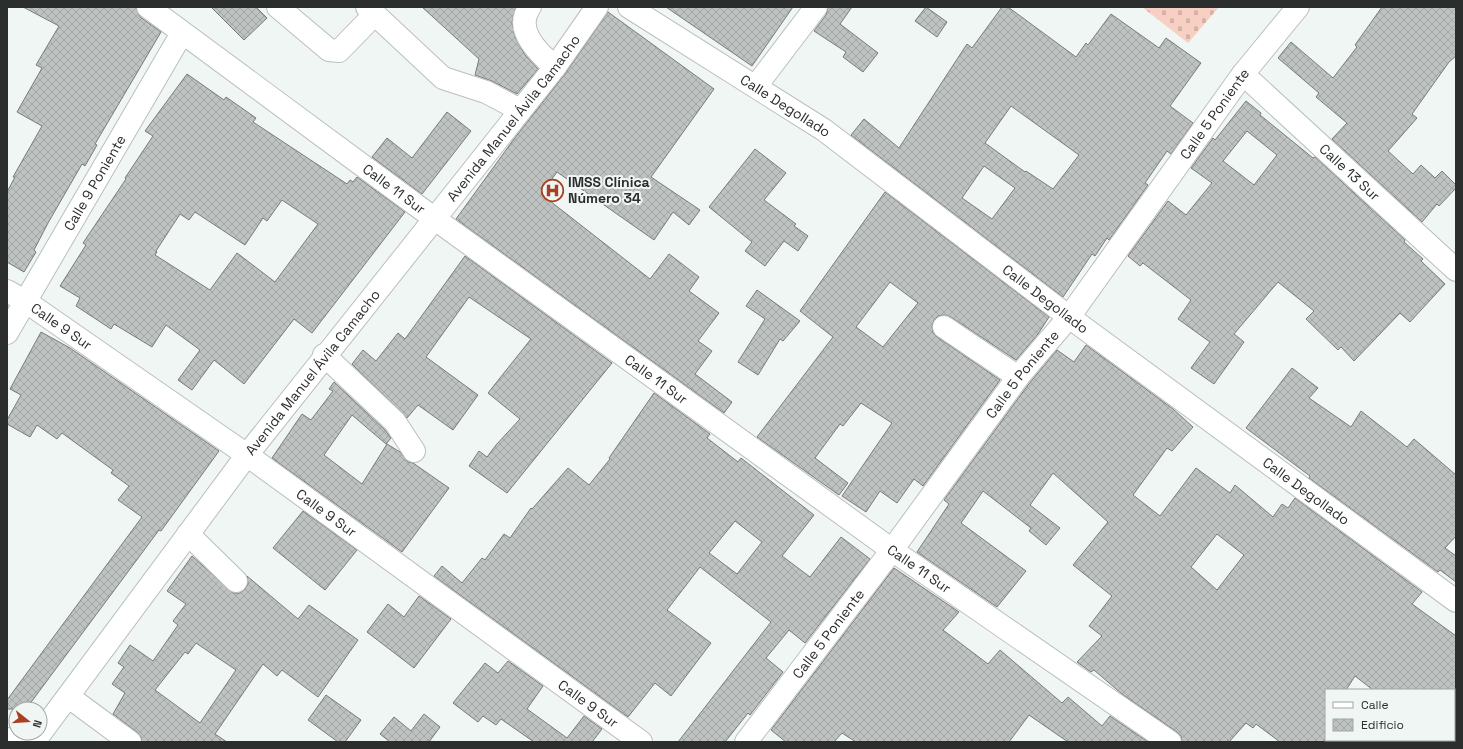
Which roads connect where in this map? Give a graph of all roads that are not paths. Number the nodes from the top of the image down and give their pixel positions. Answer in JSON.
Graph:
{"nodes":[{"id":1,"x":148,"y":7,"type":"edge"},
{"id":2,"x":278,"y":7,"type":"edge"},
{"id":3,"x":530,"y":7,"type":"edge"},
{"id":4,"x":597,"y":7,"type":"edge"},
{"id":5,"x":629,"y":7,"type":"edge"},
{"id":6,"x":816,"y":7,"type":"edge"},
{"id":7,"x":1298,"y":7,"type":"edge"},
{"id":8,"x":371,"y":11,"type":"edge"},
{"id":9,"x":182,"y":33,"type":"junction"},
{"id":10,"x":555,"y":66,"type":"junction"},
{"id":11,"x":1243,"y":74,"type":"junction"},
{"id":12,"x":756,"y":86,"type":"junction"},
{"id":13,"x":520,"y":110,"type":"junction"},
{"id":14,"x":435,"y":219,"type":"junction"},
{"id":15,"x":1456,"y":270,"type":"edge"},
{"id":16,"x":16,"y":296,"type":"edge"},
{"id":17,"x":1069,"y":317,"type":"junction"},
{"id":18,"x":944,"y":327,"type":"dead end"},
{"id":19,"x":7,"y":333,"type":"edge"},
{"id":20,"x":324,"y":355,"type":"junction"},
{"id":21,"x":1018,"y":378,"type":"junction"},
{"id":22,"x":414,"y":451,"type":"dead end"},
{"id":23,"x":247,"y":455,"type":"junction"},
{"id":24,"x":188,"y":534,"type":"junction"},
{"id":25,"x":892,"y":550,"type":"junction"},
{"id":26,"x":236,"y":581,"type":"dead end"},
{"id":27,"x":1456,"y":601,"type":"edge"},
{"id":28,"x":69,"y":697,"type":"junction"},
{"id":29,"x":7,"y":739,"type":"edge"},
{"id":30,"x":13,"y":742,"type":"edge"},
{"id":31,"x":34,"y":742,"type":"edge"},
{"id":32,"x":130,"y":742,"type":"edge"},
{"id":33,"x":641,"y":742,"type":"edge"},
{"id":34,"x":746,"y":742,"type":"edge"},
{"id":35,"x":1170,"y":742,"type":"edge"}],
"edges":[{"from":1,"to":9,"type":"street","name":"Calle 11 Sur"},
{"from":2,"to":8,"type":"street"},
{"from":3,"to":10,"type":"street"},
{"from":4,"to":10,"type":"street","name":"Avenida Manuel Ávila Camacho"},
{"from":5,"to":12,"type":"street","name":"Calle Degollado"},
{"from":6,"to":12,"type":"street"},
{"from":7,"to":11,"type":"street","name":"Calle 5 Poniente"},
{"from":8,"to":13,"type":"street"},
{"from":9,"to":14,"type":"street","name":"Calle 11 Sur"},
{"from":9,"to":16,"type":"street","name":"Calle 9 Poniente"},
{"from":10,"to":13,"type":"street","name":"Avenida Manuel Ávila Camacho"},
{"from":11,"to":15,"type":"street","name":"Calle 13 Sur"},
{"from":11,"to":17,"type":"street","name":"Calle 5 Poniente"},
{"from":12,"to":17,"type":"street","name":"Calle Degollado"},
{"from":13,"to":14,"type":"street","name":"Avenida Manuel Ávila Camacho"},
{"from":14,"to":20,"type":"street","name":"Avenida Manuel Ávila Camacho"},
{"from":14,"to":25,"type":"street","name":"Calle 11 Sur"},
{"from":16,"to":19,"type":"street","name":"Calle 9 Poniente"},
{"from":16,"to":23,"type":"street","name":"Calle 9 Sur"},
{"from":17,"to":21,"type":"street","name":"Calle 5 Poniente"},
{"from":17,"to":27,"type":"street","name":"Calle Degollado"},
{"from":18,"to":21,"type":"street"},
{"from":20,"to":22,"type":"street"},
{"from":20,"to":23,"type":"street","name":"Avenida Manuel Ávila Camacho"},
{"from":21,"to":25,"type":"street","name":"Calle 5 Poniente"},
{"from":23,"to":24,"type":"street","name":"Avenida Manuel Ávila Camacho"},
{"from":23,"to":33,"type":"street","name":"Calle 9 Sur"},
{"from":24,"to":26,"type":"street"},
{"from":24,"to":28,"type":"street","name":"Avenida Manuel Ávila Camacho"},
{"from":25,"to":34,"type":"street","name":"Calle 5 Poniente"},
{"from":25,"to":35,"type":"street","name":"Calle 11 Sur"},
{"from":28,"to":31,"type":"street","name":"Avenida Manuel Ávila Camacho"},
{"from":28,"to":32,"type":"street"},
{"from":29,"to":30,"type":"street"}]}
